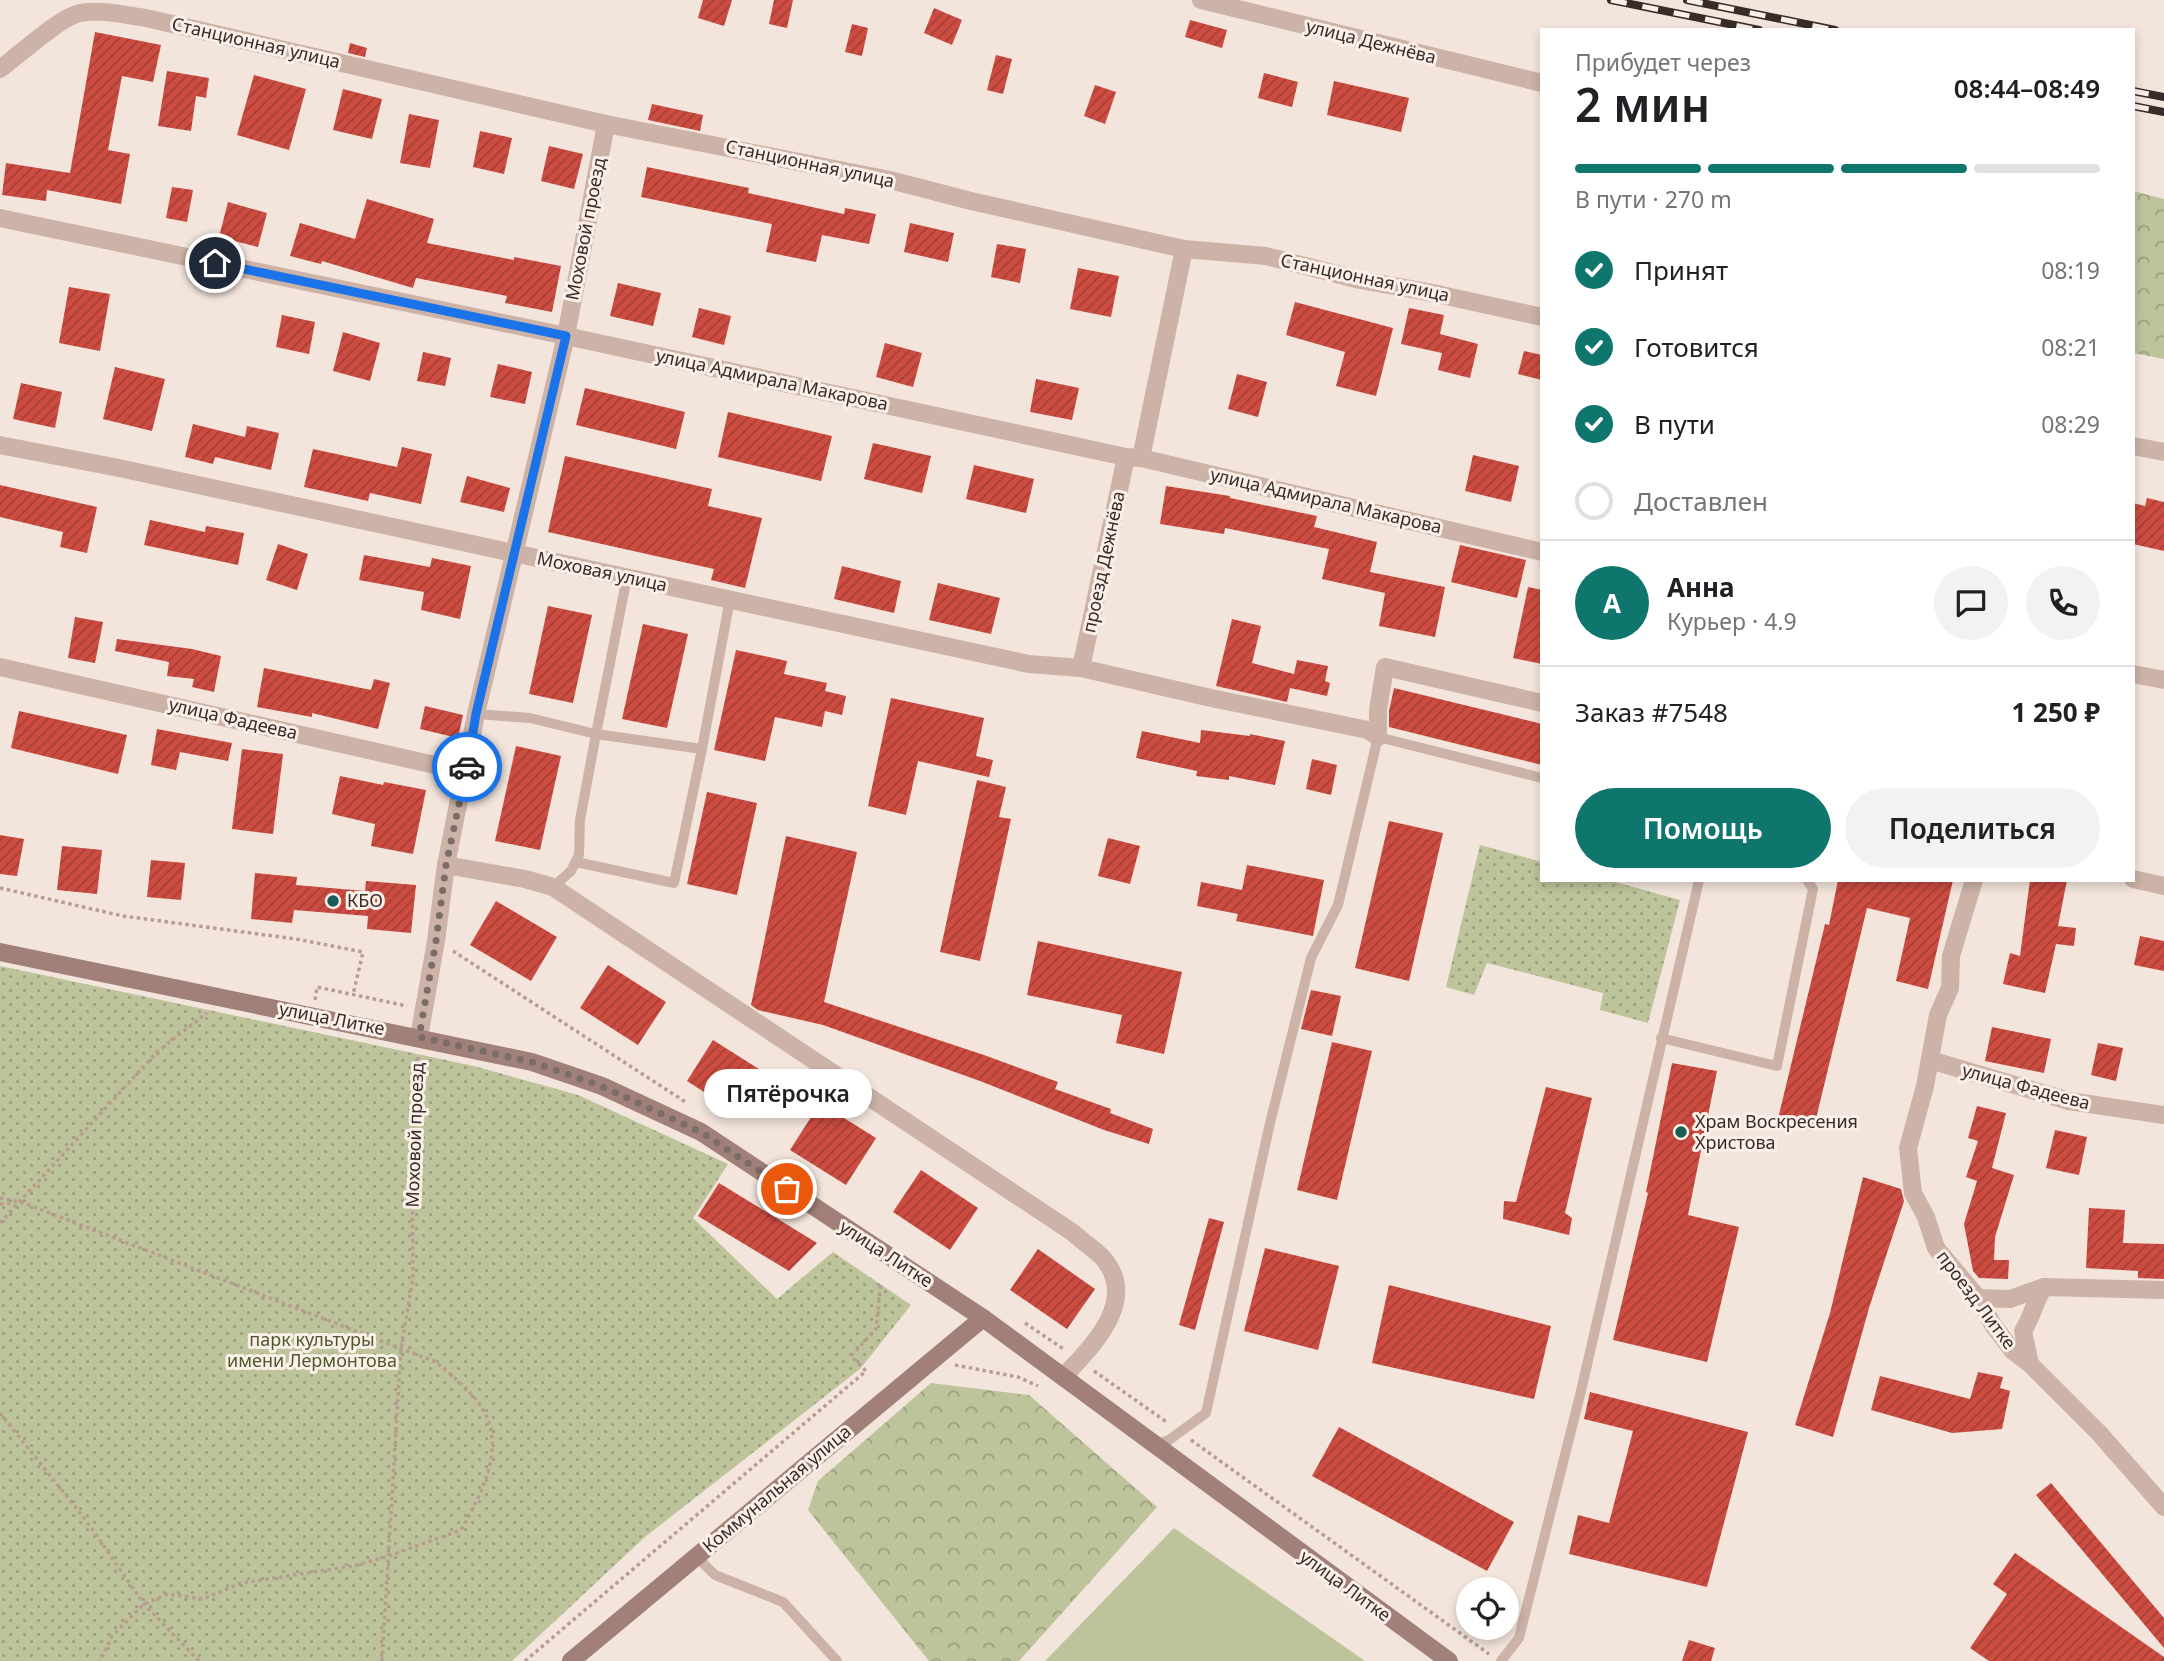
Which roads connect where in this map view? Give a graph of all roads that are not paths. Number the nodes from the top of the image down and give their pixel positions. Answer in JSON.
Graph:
{"nodes":[{"id":1,"x":1201,"y":0,"type":"edge"},
{"id":2,"x":0,"y":69,"type":"edge"},
{"id":3,"x":1540,"y":83,"type":"edge"},
{"id":4,"x":606,"y":124,"type":"junction"},
{"id":5,"x":0,"y":218,"type":"edge"},
{"id":6,"x":1184,"y":249,"type":"junction"},
{"id":7,"x":1540,"y":317,"type":"edge"},
{"id":8,"x":566,"y":336,"type":"junction"},
{"id":9,"x":0,"y":445,"type":"edge"},
{"id":10,"x":2135,"y":446,"type":"edge"},
{"id":11,"x":2164,"y":452,"type":"edge"},
{"id":12,"x":1134,"y":457,"type":"junction"},
{"id":13,"x":1540,"y":552,"type":"edge"},
{"id":14,"x":514,"y":553,"type":"junction"},
{"id":15,"x":626,"y":577,"type":"junction"},
{"id":16,"x":730,"y":599,"type":"junction"},
{"id":17,"x":0,"y":667,"type":"edge"},
{"id":18,"x":1081,"y":668,"type":"junction"},
{"id":19,"x":2135,"y":674,"type":"edge"},
{"id":20,"x":2164,"y":680,"type":"edge"},
{"id":21,"x":1540,"y":703,"type":"edge"},
{"id":22,"x":476,"y":714,"type":"junction"},
{"id":23,"x":596,"y":734,"type":"junction"},
{"id":24,"x":1378,"y":737,"type":"junction"},
{"id":25,"x":702,"y":749,"type":"junction"},
{"id":26,"x":466,"y":772,"type":"junction"},
{"id":27,"x":1540,"y":778,"type":"edge"},
{"id":28,"x":576,"y":862,"type":"junction"},
{"id":29,"x":446,"y":865,"type":"junction"},
{"id":30,"x":2135,"y":879,"type":"edge"},
{"id":31,"x":1699,"y":882,"type":"edge"},
{"id":32,"x":1809,"y":882,"type":"edge"},
{"id":33,"x":1973,"y":882,"type":"edge"},
{"id":34,"x":2164,"y":886,"type":"edge"},
{"id":35,"x":553,"y":887,"type":"junction"},
{"id":36,"x":0,"y":952,"type":"edge"},
{"id":37,"x":419,"y":1037,"type":"junction"},
{"id":38,"x":1661,"y":1038,"type":"junction"},
{"id":39,"x":1930,"y":1060,"type":"junction"},
{"id":40,"x":2164,"y":1115,"type":"edge"},
{"id":41,"x":2044,"y":1287,"type":"junction"},
{"id":42,"x":2164,"y":1290,"type":"edge"},
{"id":43,"x":1979,"y":1297,"type":"junction"},
{"id":44,"x":983,"y":1318,"type":"junction"},
{"id":45,"x":2030,"y":1364,"type":"junction"},
{"id":46,"x":1063,"y":1377,"type":"junction"},
{"id":47,"x":1155,"y":1445,"type":"junction"},
{"id":48,"x":2164,"y":1507,"type":"edge"},
{"id":49,"x":696,"y":1556,"type":"junction"},
{"id":50,"x":571,"y":1661,"type":"edge"},
{"id":51,"x":837,"y":1661,"type":"edge"},
{"id":52,"x":1450,"y":1661,"type":"edge"},
{"id":53,"x":1501,"y":1661,"type":"edge"}],
"edges":[{"from":1,"to":3,"type":"street","name":"улица Дежнёва"},
{"from":2,"to":4,"type":"street","name":"Станционная улица"},
{"from":4,"to":6,"type":"street","name":"Станционная улица"},
{"from":4,"to":8,"type":"street","name":"Моховой проезд"},
{"from":5,"to":8,"type":"street","name":"улица Адмирала Макарова"},
{"from":6,"to":7,"type":"street","name":"Станционная улица"},
{"from":6,"to":12,"type":"street","name":"проезд Дежнёва"},
{"from":8,"to":12,"type":"street","name":"улица Адмирала Макарова"},
{"from":8,"to":14,"type":"street","name":"Моховой проезд"},
{"from":9,"to":14,"type":"street","name":"Моховая улица"},
{"from":10,"to":11,"type":"street"},
{"from":12,"to":13,"type":"street","name":"улица Адмирала Макарова"},
{"from":12,"to":18,"type":"street","name":"проезд Дежнёва"},
{"from":14,"to":15,"type":"street","name":"Моховая улица"},
{"from":14,"to":22,"type":"street","name":"Моховой проезд"},
{"from":15,"to":16,"type":"street","name":"Моховая улица"},
{"from":15,"to":23,"type":"lane"},
{"from":16,"to":18,"type":"street","name":"Моховая улица"},
{"from":16,"to":25,"type":"lane"},
{"from":17,"to":26,"type":"street","name":"улица Фадеева"},
{"from":18,"to":24,"type":"street","name":"Моховая улица"},
{"from":19,"to":20,"type":"street"},
{"from":21,"to":24,"type":"street"},
{"from":22,"to":23,"type":"lane"},
{"from":22,"to":26,"type":"street","name":"Моховой проезд"},
{"from":23,"to":25,"type":"lane"},
{"from":23,"to":28,"type":"lane"},
{"from":24,"to":27,"type":"lane"},
{"from":24,"to":47,"type":"lane"},
{"from":25,"to":28,"type":"lane"},
{"from":26,"to":29,"type":"street","name":"Моховой проезд"},
{"from":28,"to":35,"type":"lane"},
{"from":29,"to":35,"type":"street"},
{"from":29,"to":37,"type":"street","name":"Моховой проезд"},
{"from":30,"to":34,"type":"street"},
{"from":31,"to":38,"type":"lane"},
{"from":32,"to":38,"type":"lane"},
{"from":33,"to":39,"type":"street","name":"проезд Литке"},
{"from":35,"to":46,"type":"street"},
{"from":36,"to":37,"type":"main road","name":"улица Литке"},
{"from":37,"to":44,"type":"main road","name":"улица Литке"},
{"from":38,"to":53,"type":"lane"},
{"from":39,"to":40,"type":"street","name":"улица Фадеева"},
{"from":39,"to":43,"type":"street","name":"проезд Литке"},
{"from":41,"to":42,"type":"street"},
{"from":41,"to":43,"type":"street"},
{"from":41,"to":45,"type":"street"},
{"from":43,"to":45,"type":"street","name":"проезд Литке"},
{"from":44,"to":46,"type":"main road","name":"улица Литке"},
{"from":44,"to":49,"type":"main road","name":"Коммунальная улица"},
{"from":45,"to":48,"type":"street","name":"проезд Литке"},
{"from":46,"to":47,"type":"main road","name":"улица Литке"},
{"from":47,"to":52,"type":"main road","name":"улица Литке"},
{"from":49,"to":50,"type":"main road","name":"Коммунальная улица"},
{"from":49,"to":51,"type":"lane"}]}
